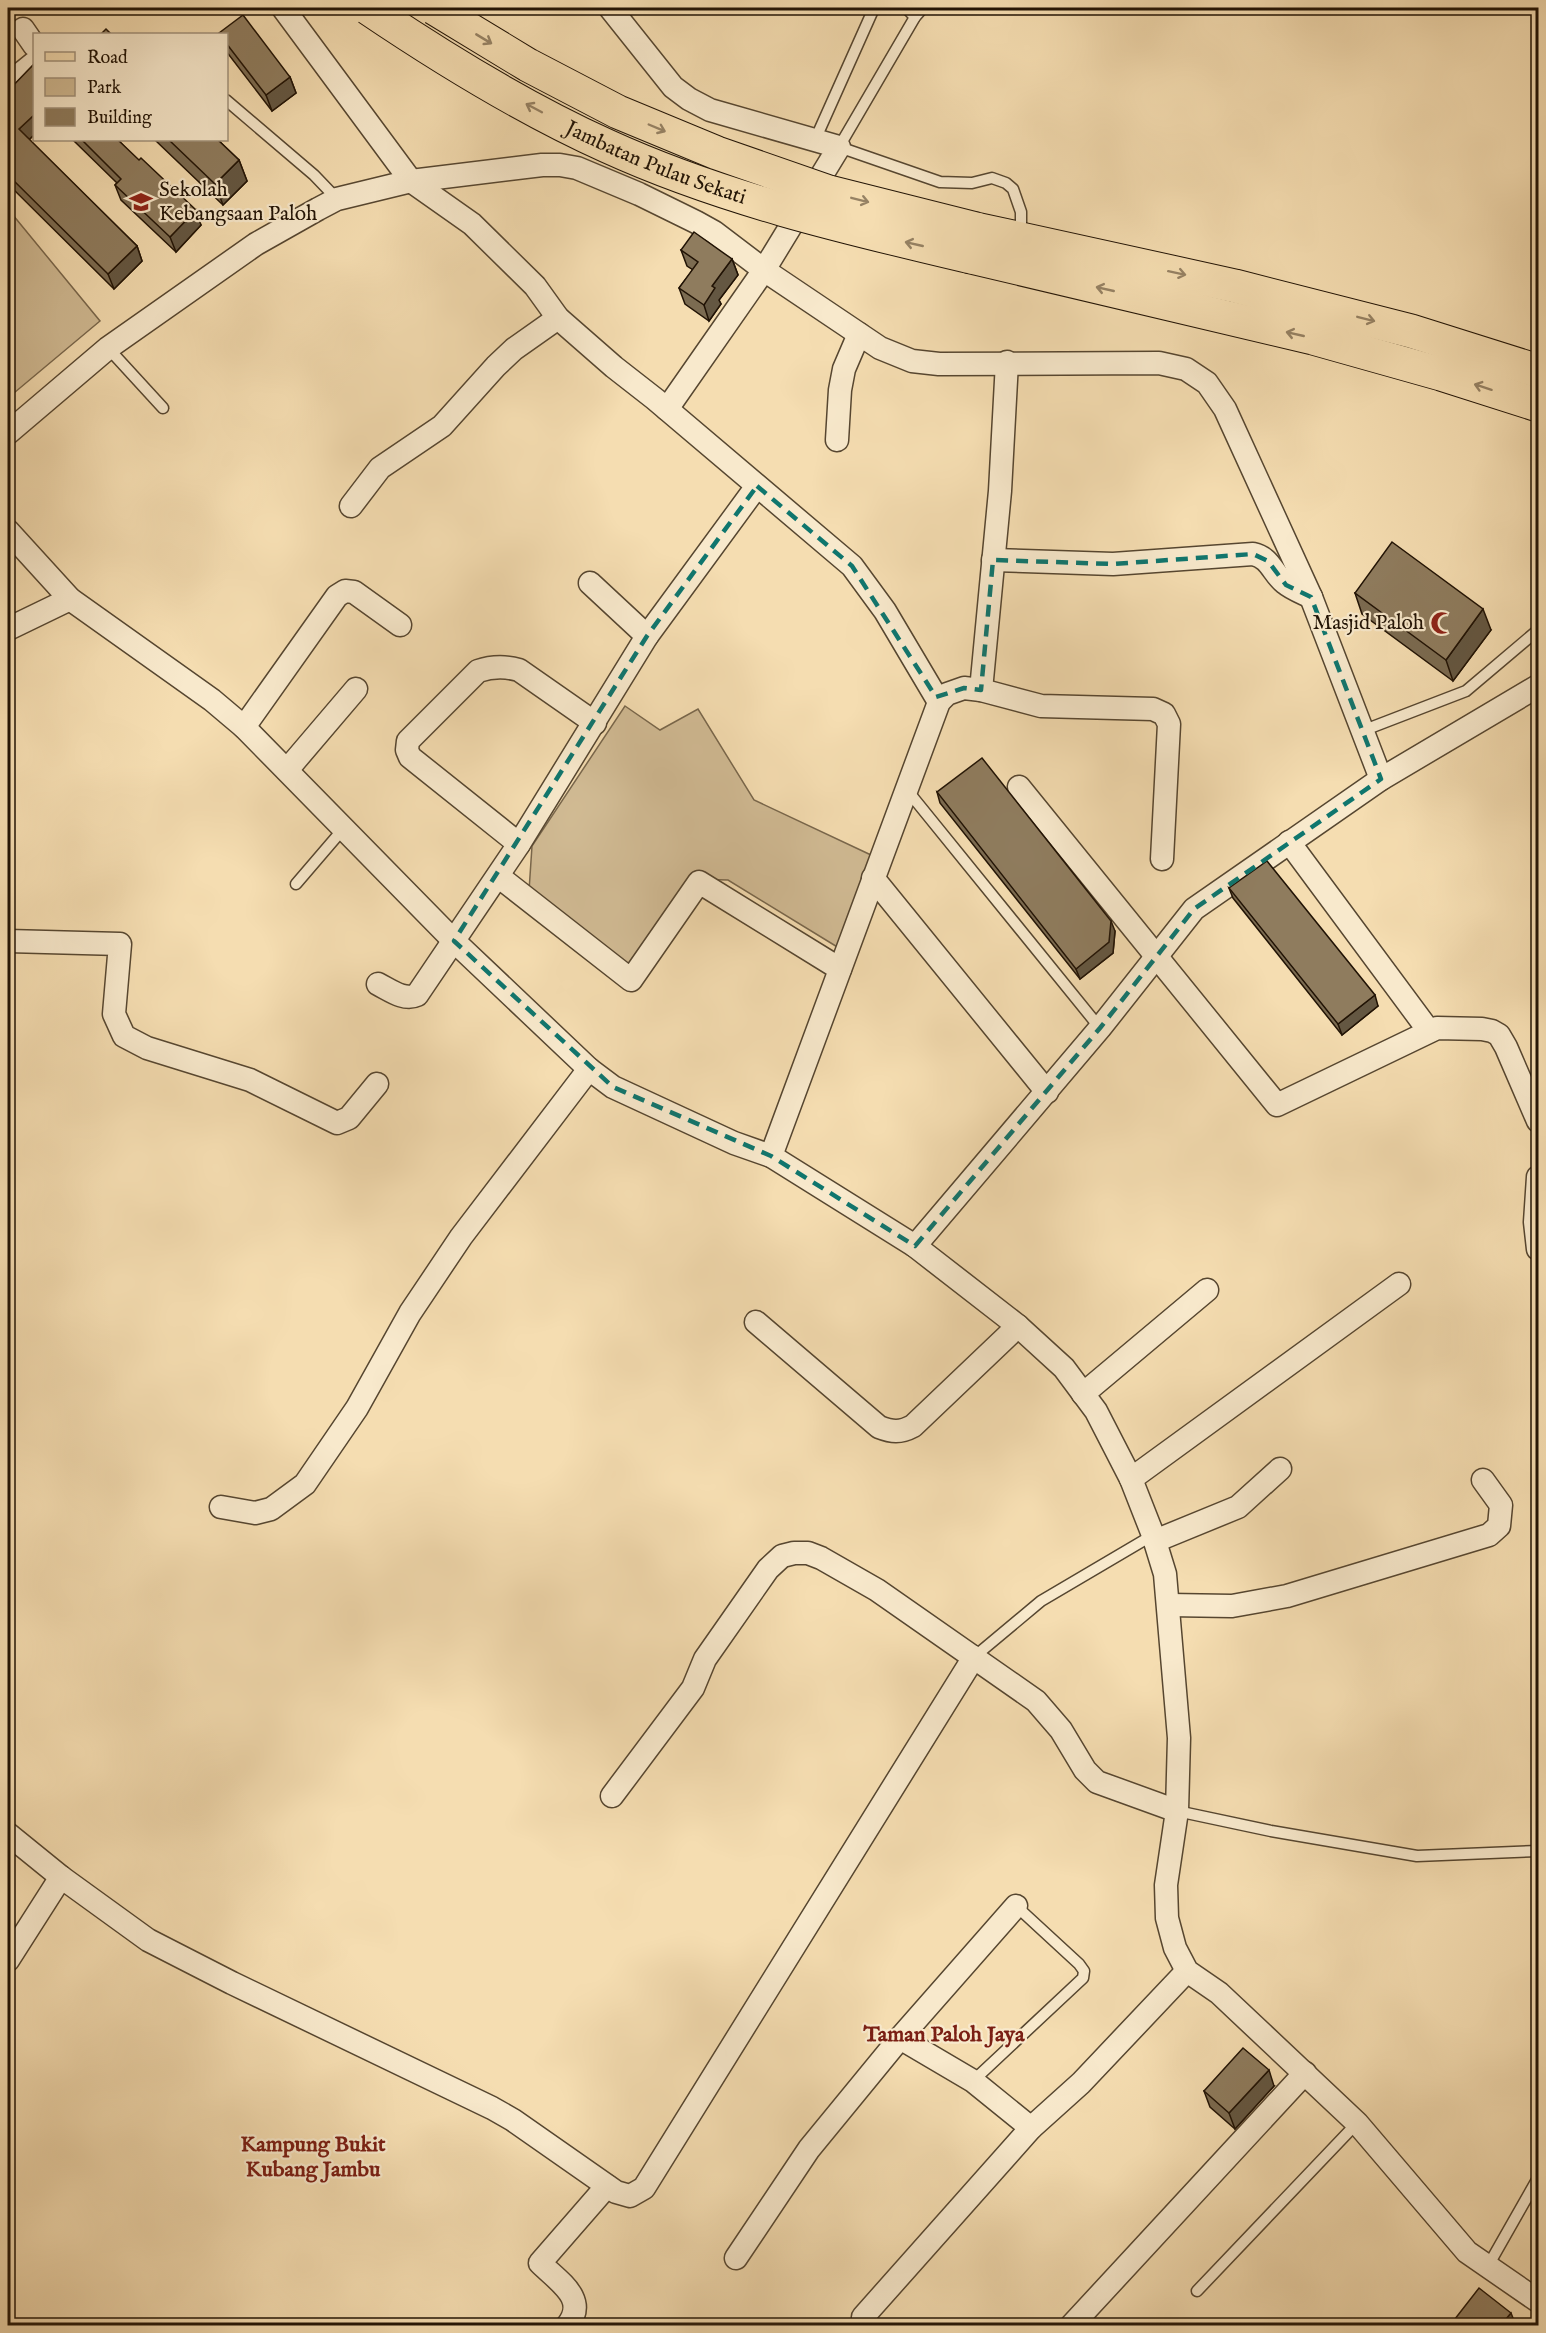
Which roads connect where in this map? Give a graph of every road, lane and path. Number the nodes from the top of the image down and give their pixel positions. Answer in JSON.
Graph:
{"nodes":[{"id":1,"x":284,"y":8,"type":"edge"},
{"id":2,"x":368,"y":8,"type":"edge"},
{"id":3,"x":434,"y":8,"type":"edge"},
{"id":4,"x":610,"y":8,"type":"edge"},
{"id":5,"x":874,"y":8,"type":"edge"},
{"id":6,"x":906,"y":8,"type":"edge"},
{"id":7,"x":922,"y":8,"type":"edge"},
{"id":8,"x":915,"y":17,"type":"junction"},
{"id":9,"x":33,"y":64,"type":"edge"},
{"id":10,"x":8,"y":84,"type":"edge"},
{"id":11,"x":228,"y":102,"type":"edge"},
{"id":12,"x":815,"y":140,"type":"junction"},
{"id":13,"x":839,"y":147,"type":"junction"},
{"id":14,"x":411,"y":182,"type":"junction"},
{"id":15,"x":337,"y":199,"type":"junction"},
{"id":16,"x":1021,"y":239,"type":"junction"},
{"id":17,"x":974,"y":243,"type":"junction"},
{"id":18,"x":764,"y":270,"type":"junction"},
{"id":19,"x":558,"y":318,"type":"junction"},
{"id":20,"x":860,"y":334,"type":"junction"},
{"id":21,"x":108,"y":348,"type":"junction"},
{"id":22,"x":1007,"y":362,"type":"junction"},
{"id":23,"x":1539,"y":372,"type":"edge"},
{"id":24,"x":1539,"y":405,"type":"edge"},
{"id":25,"x":163,"y":408,"type":"dead end"},
{"id":26,"x":667,"y":409,"type":"junction"},
{"id":27,"x":8,"y":433,"type":"edge"},
{"id":28,"x":837,"y":440,"type":"dead end"},
{"id":29,"x":757,"y":486,"type":"junction"},
{"id":30,"x":351,"y":506,"type":"dead end"},
{"id":31,"x":8,"y":531,"type":"edge"},
{"id":32,"x":993,"y":560,"type":"junction"},
{"id":33,"x":590,"y":583,"type":"dead end"},
{"id":34,"x":1311,"y":597,"type":"junction"},
{"id":35,"x":70,"y":599,"type":"junction"},
{"id":36,"x":400,"y":625,"type":"dead end"},
{"id":37,"x":8,"y":629,"type":"edge"},
{"id":38,"x":1539,"y":630,"type":"edge"},
{"id":39,"x":647,"y":636,"type":"junction"},
{"id":40,"x":1539,"y":686,"type":"edge"},
{"id":41,"x":356,"y":689,"type":"dead end"},
{"id":42,"x":981,"y":690,"type":"junction"},
{"id":43,"x":939,"y":702,"type":"junction"},
{"id":44,"x":595,"y":723,"type":"junction"},
{"id":45,"x":244,"y":727,"type":"junction"},
{"id":46,"x":1362,"y":731,"type":"junction"},
{"id":47,"x":287,"y":770,"type":"junction"},
{"id":48,"x":1381,"y":778,"type":"junction"},
{"id":49,"x":1019,"y":787,"type":"dead end"},
{"id":50,"x":906,"y":790,"type":"junction"},
{"id":51,"x":344,"y":828,"type":"junction"},
{"id":52,"x":1289,"y":842,"type":"junction"},
{"id":53,"x":519,"y":844,"type":"junction"},
{"id":54,"x":1162,"y":859,"type":"dead end"},
{"id":55,"x":498,"y":876,"type":"junction"},
{"id":56,"x":873,"y":878,"type":"junction"},
{"id":57,"x":296,"y":884,"type":"dead end"},
{"id":58,"x":8,"y":940,"type":"edge"},
{"id":59,"x":454,"y":941,"type":"junction"},
{"id":60,"x":1158,"y":956,"type":"junction"},
{"id":61,"x":840,"y":969,"type":"junction"},
{"id":62,"x":378,"y":984,"type":"dead end"},
{"id":63,"x":1100,"y":1028,"type":"junction"},
{"id":64,"x":1429,"y":1031,"type":"junction"},
{"id":65,"x":589,"y":1070,"type":"junction"},
{"id":66,"x":377,"y":1084,"type":"dead end"},
{"id":67,"x":1047,"y":1092,"type":"junction"},
{"id":68,"x":1539,"y":1121,"type":"edge"},
{"id":69,"x":771,"y":1156,"type":"junction"},
{"id":70,"x":1539,"y":1177,"type":"edge"},
{"id":71,"x":915,"y":1246,"type":"junction"},
{"id":72,"x":1539,"y":1249,"type":"edge"},
{"id":73,"x":1399,"y":1284,"type":"dead end"},
{"id":74,"x":1208,"y":1290,"type":"dead end"},
{"id":75,"x":756,"y":1322,"type":"dead end"},
{"id":76,"x":1018,"y":1326,"type":"junction"},
{"id":77,"x":1083,"y":1394,"type":"junction"},
{"id":78,"x":1280,"y":1469,"type":"dead end"},
{"id":79,"x":1131,"y":1479,"type":"junction"},
{"id":80,"x":1483,"y":1480,"type":"dead end"},
{"id":81,"x":221,"y":1507,"type":"dead end"},
{"id":82,"x":1154,"y":1538,"type":"junction"},
{"id":83,"x":1169,"y":1605,"type":"junction"},
{"id":84,"x":974,"y":1657,"type":"junction"},
{"id":85,"x":612,"y":1796,"type":"dead end"},
{"id":86,"x":1177,"y":1811,"type":"junction"},
{"id":87,"x":8,"y":1834,"type":"edge"},
{"id":88,"x":1539,"y":1851,"type":"edge"},
{"id":89,"x":61,"y":1877,"type":"junction"},
{"id":90,"x":1016,"y":1906,"type":"joint"},
{"id":91,"x":8,"y":1960,"type":"edge"},
{"id":92,"x":1188,"y":1971,"type":"junction"},
{"id":93,"x":900,"y":2038,"type":"junction"},
{"id":94,"x":1305,"y":2073,"type":"junction"},
{"id":95,"x":973,"y":2081,"type":"junction"},
{"id":96,"x":1357,"y":2123,"type":"junction"},
{"id":97,"x":1031,"y":2128,"type":"junction"},
{"id":98,"x":1539,"y":2178,"type":"edge"},
{"id":99,"x":607,"y":2186,"type":"junction"},
{"id":100,"x":736,"y":2258,"type":"dead end"},
{"id":101,"x":1488,"y":2266,"type":"junction"},
{"id":102,"x":1197,"y":2291,"type":"dead end"},
{"id":103,"x":1539,"y":2301,"type":"edge"},
{"id":104,"x":864,"y":2318,"type":"dead end"},
{"id":105,"x":567,"y":2325,"type":"edge"},
{"id":106,"x":1071,"y":2325,"type":"edge"}],
"edges":[{"from":1,"to":14,"type":"street"},
{"from":17,"to":2,"type":"main road","name":"Jambatan Pulau Sekati","one_way":true,"bridge":true},
{"from":3,"to":17,"type":"main road","name":"Jambatan Pulau Sekati","one_way":true,"bridge":true},
{"from":4,"to":12,"type":"street"},
{"from":5,"to":12,"type":"lane"},
{"from":6,"to":8,"type":"lane"},
{"from":7,"to":8,"type":"lane"},
{"from":8,"to":13,"type":"lane"},
{"from":9,"to":10,"type":"street"},
{"from":11,"to":15,"type":"lane"},
{"from":12,"to":13,"type":"street"},
{"from":13,"to":16,"type":"lane"},
{"from":13,"to":18,"type":"street"},
{"from":14,"to":15,"type":"street"},
{"from":14,"to":18,"type":"street"},
{"from":14,"to":19,"type":"street"},
{"from":15,"to":21,"type":"street"},
{"from":16,"to":17,"type":"main road"},
{"from":16,"to":23,"type":"main road","one_way":true},
{"from":24,"to":17,"type":"main road","one_way":true},
{"from":18,"to":20,"type":"street"},
{"from":18,"to":26,"type":"street"},
{"from":19,"to":26,"type":"street"},
{"from":19,"to":30,"type":"street"},
{"from":20,"to":22,"type":"street"},
{"from":20,"to":28,"type":"street"},
{"from":21,"to":25,"type":"lane"},
{"from":21,"to":27,"type":"street"},
{"from":22,"to":32,"type":"street"},
{"from":22,"to":34,"type":"street"},
{"from":26,"to":29,"type":"street"},
{"from":29,"to":39,"type":"street"},
{"from":29,"to":43,"type":"street"},
{"from":31,"to":35,"type":"street"},
{"from":32,"to":34,"type":"street"},
{"from":32,"to":42,"type":"street"},
{"from":33,"to":39,"type":"street"},
{"from":34,"to":46,"type":"street"},
{"from":35,"to":37,"type":"street"},
{"from":35,"to":45,"type":"street"},
{"from":36,"to":45,"type":"street"},
{"from":38,"to":46,"type":"lane"},
{"from":39,"to":44,"type":"street"},
{"from":40,"to":48,"type":"street"},
{"from":41,"to":47,"type":"street"},
{"from":42,"to":43,"type":"street"},
{"from":42,"to":54,"type":"street"},
{"from":43,"to":50,"type":"street"},
{"from":44,"to":53,"type":"street"},
{"from":44,"to":53,"type":"street"},
{"from":45,"to":47,"type":"street"},
{"from":46,"to":48,"type":"street"},
{"from":47,"to":51,"type":"street"},
{"from":48,"to":52,"type":"street"},
{"from":49,"to":60,"type":"street"},
{"from":50,"to":56,"type":"street"},
{"from":50,"to":63,"type":"lane"},
{"from":51,"to":57,"type":"lane"},
{"from":51,"to":59,"type":"street"},
{"from":52,"to":60,"type":"street"},
{"from":52,"to":64,"type":"street"},
{"from":53,"to":55,"type":"street"},
{"from":55,"to":59,"type":"street"},
{"from":55,"to":61,"type":"street"},
{"from":56,"to":61,"type":"street"},
{"from":56,"to":67,"type":"street"},
{"from":58,"to":66,"type":"street"},
{"from":59,"to":62,"type":"street"},
{"from":59,"to":65,"type":"street"},
{"from":60,"to":63,"type":"street"},
{"from":60,"to":64,"type":"street"},
{"from":61,"to":69,"type":"street"},
{"from":63,"to":67,"type":"street"},
{"from":64,"to":68,"type":"street"},
{"from":65,"to":69,"type":"street"},
{"from":65,"to":81,"type":"street"},
{"from":67,"to":71,"type":"street"},
{"from":69,"to":71,"type":"street"},
{"from":70,"to":72,"type":"street"},
{"from":71,"to":76,"type":"street"},
{"from":73,"to":79,"type":"street"},
{"from":74,"to":77,"type":"street"},
{"from":75,"to":76,"type":"street"},
{"from":76,"to":77,"type":"street"},
{"from":77,"to":79,"type":"street"},
{"from":78,"to":82,"type":"street"},
{"from":79,"to":82,"type":"street"},
{"from":80,"to":83,"type":"street"},
{"from":82,"to":83,"type":"street"},
{"from":82,"to":84,"type":"lane"},
{"from":83,"to":86,"type":"street"},
{"from":84,"to":85,"type":"street"},
{"from":84,"to":86,"type":"street"},
{"from":84,"to":99,"type":"street"},
{"from":86,"to":88,"type":"lane"},
{"from":86,"to":92,"type":"street"},
{"from":87,"to":89,"type":"street"},
{"from":89,"to":91,"type":"street"},
{"from":89,"to":99,"type":"street"},
{"from":90,"to":93,"type":"street"},
{"from":90,"to":95,"type":"lane"},
{"from":92,"to":94,"type":"street"},
{"from":92,"to":97,"type":"street"},
{"from":93,"to":95,"type":"street"},
{"from":93,"to":100,"type":"street"},
{"from":94,"to":96,"type":"street"},
{"from":94,"to":106,"type":"street"},
{"from":95,"to":97,"type":"street"},
{"from":96,"to":101,"type":"street"},
{"from":96,"to":102,"type":"lane"},
{"from":97,"to":104,"type":"street"},
{"from":98,"to":101,"type":"lane"},
{"from":99,"to":105,"type":"street"},
{"from":101,"to":103,"type":"street"}]}
